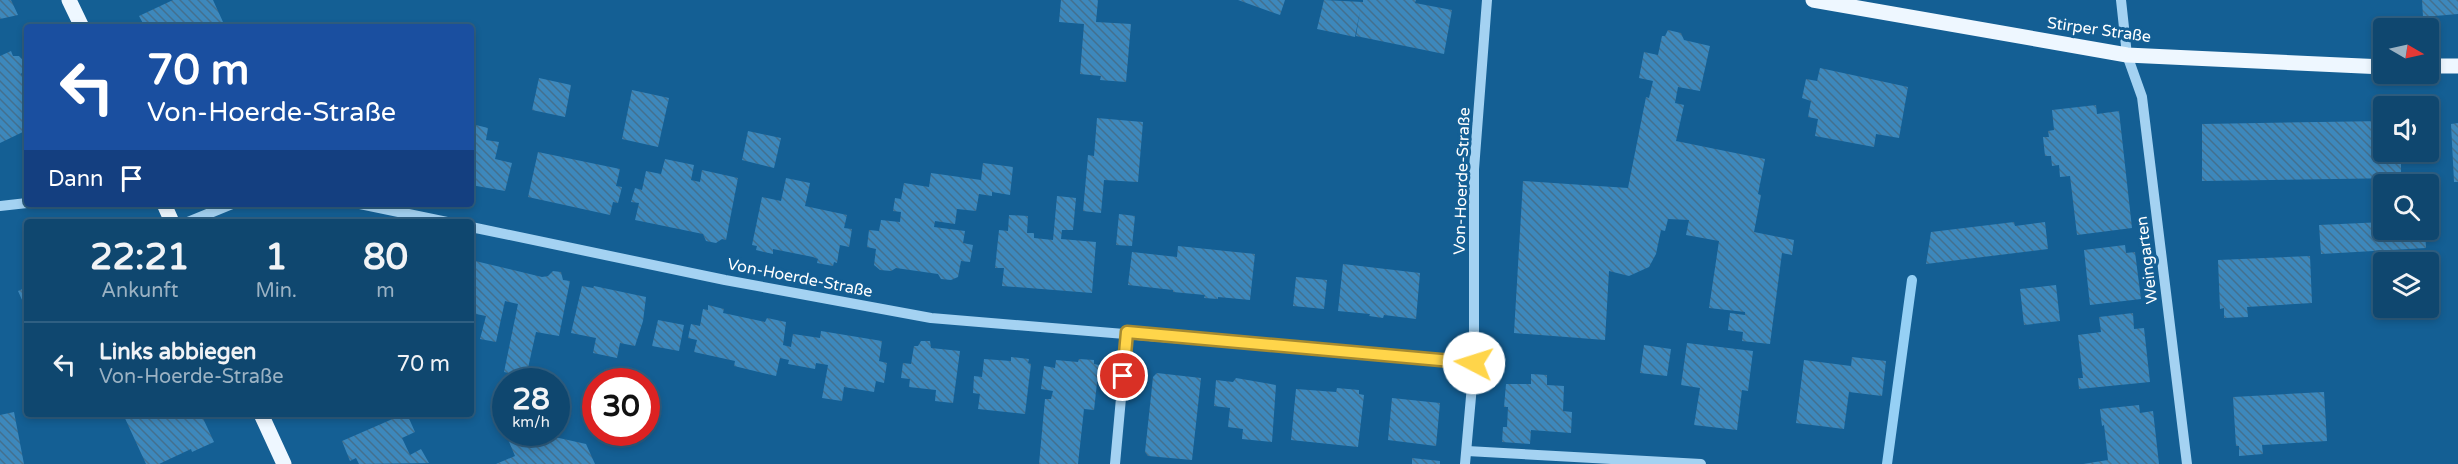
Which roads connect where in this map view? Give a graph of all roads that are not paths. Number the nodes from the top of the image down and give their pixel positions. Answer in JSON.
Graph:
{"nodes":[{"id":1,"x":69,"y":0,"type":"edge"},
{"id":2,"x":1487,"y":0,"type":"edge"},
{"id":3,"x":1813,"y":0,"type":"edge"},
{"id":4,"x":2121,"y":0,"type":"edge"},
{"id":5,"x":81,"y":24,"type":"edge"},
{"id":6,"x":2127,"y":55,"type":"junction"},
{"id":7,"x":2373,"y":66,"type":"edge"},
{"id":8,"x":2439,"y":66,"type":"edge"},
{"id":9,"x":2458,"y":66,"type":"edge"},
{"id":10,"x":24,"y":203,"type":"edge"},
{"id":11,"x":0,"y":206,"type":"edge"},
{"id":12,"x":225,"y":207,"type":"edge"},
{"id":13,"x":374,"y":207,"type":"edge"},
{"id":14,"x":195,"y":219,"type":"edge"},
{"id":15,"x":432,"y":219,"type":"edge"},
{"id":16,"x":474,"y":228,"type":"edge"},
{"id":17,"x":1127,"y":332,"type":"junction"},
{"id":18,"x":1474,"y":363,"type":"junction"},
{"id":19,"x":262,"y":417,"type":"edge"},
{"id":20,"x":1467,"y":451,"type":"junction"},
{"id":21,"x":284,"y":464,"type":"edge"},
{"id":22,"x":1115,"y":464,"type":"edge"},
{"id":23,"x":1466,"y":464,"type":"edge"},
{"id":24,"x":1701,"y":464,"type":"edge"},
{"id":25,"x":2187,"y":464,"type":"edge"}],
"edges":[{"from":1,"to":5,"type":"main road"},
{"from":2,"to":18,"type":"street","name":"Von-Hoerde-Straße"},
{"from":3,"to":6,"type":"main road","name":"Stirper Straße"},
{"from":4,"to":6,"type":"street","name":"Weingarten"},
{"from":6,"to":7,"type":"main road","name":"Stirper Straße"},
{"from":6,"to":25,"type":"street","name":"Weingarten"},
{"from":8,"to":9,"type":"main road"},
{"from":10,"to":11,"type":"street"},
{"from":12,"to":14,"type":"street"},
{"from":13,"to":15,"type":"street"},
{"from":16,"to":17,"type":"street","name":"Von-Hoerde-Straße"},
{"from":17,"to":18,"type":"street","name":"Von-Hoerde-Straße"},
{"from":17,"to":22,"type":"street"},
{"from":18,"to":20,"type":"street","name":"Von-Hoerde-Straße"},
{"from":19,"to":21,"type":"main road"},
{"from":20,"to":23,"type":"street","name":"Von-Hoerde-Straße"},
{"from":20,"to":24,"type":"street"}]}
